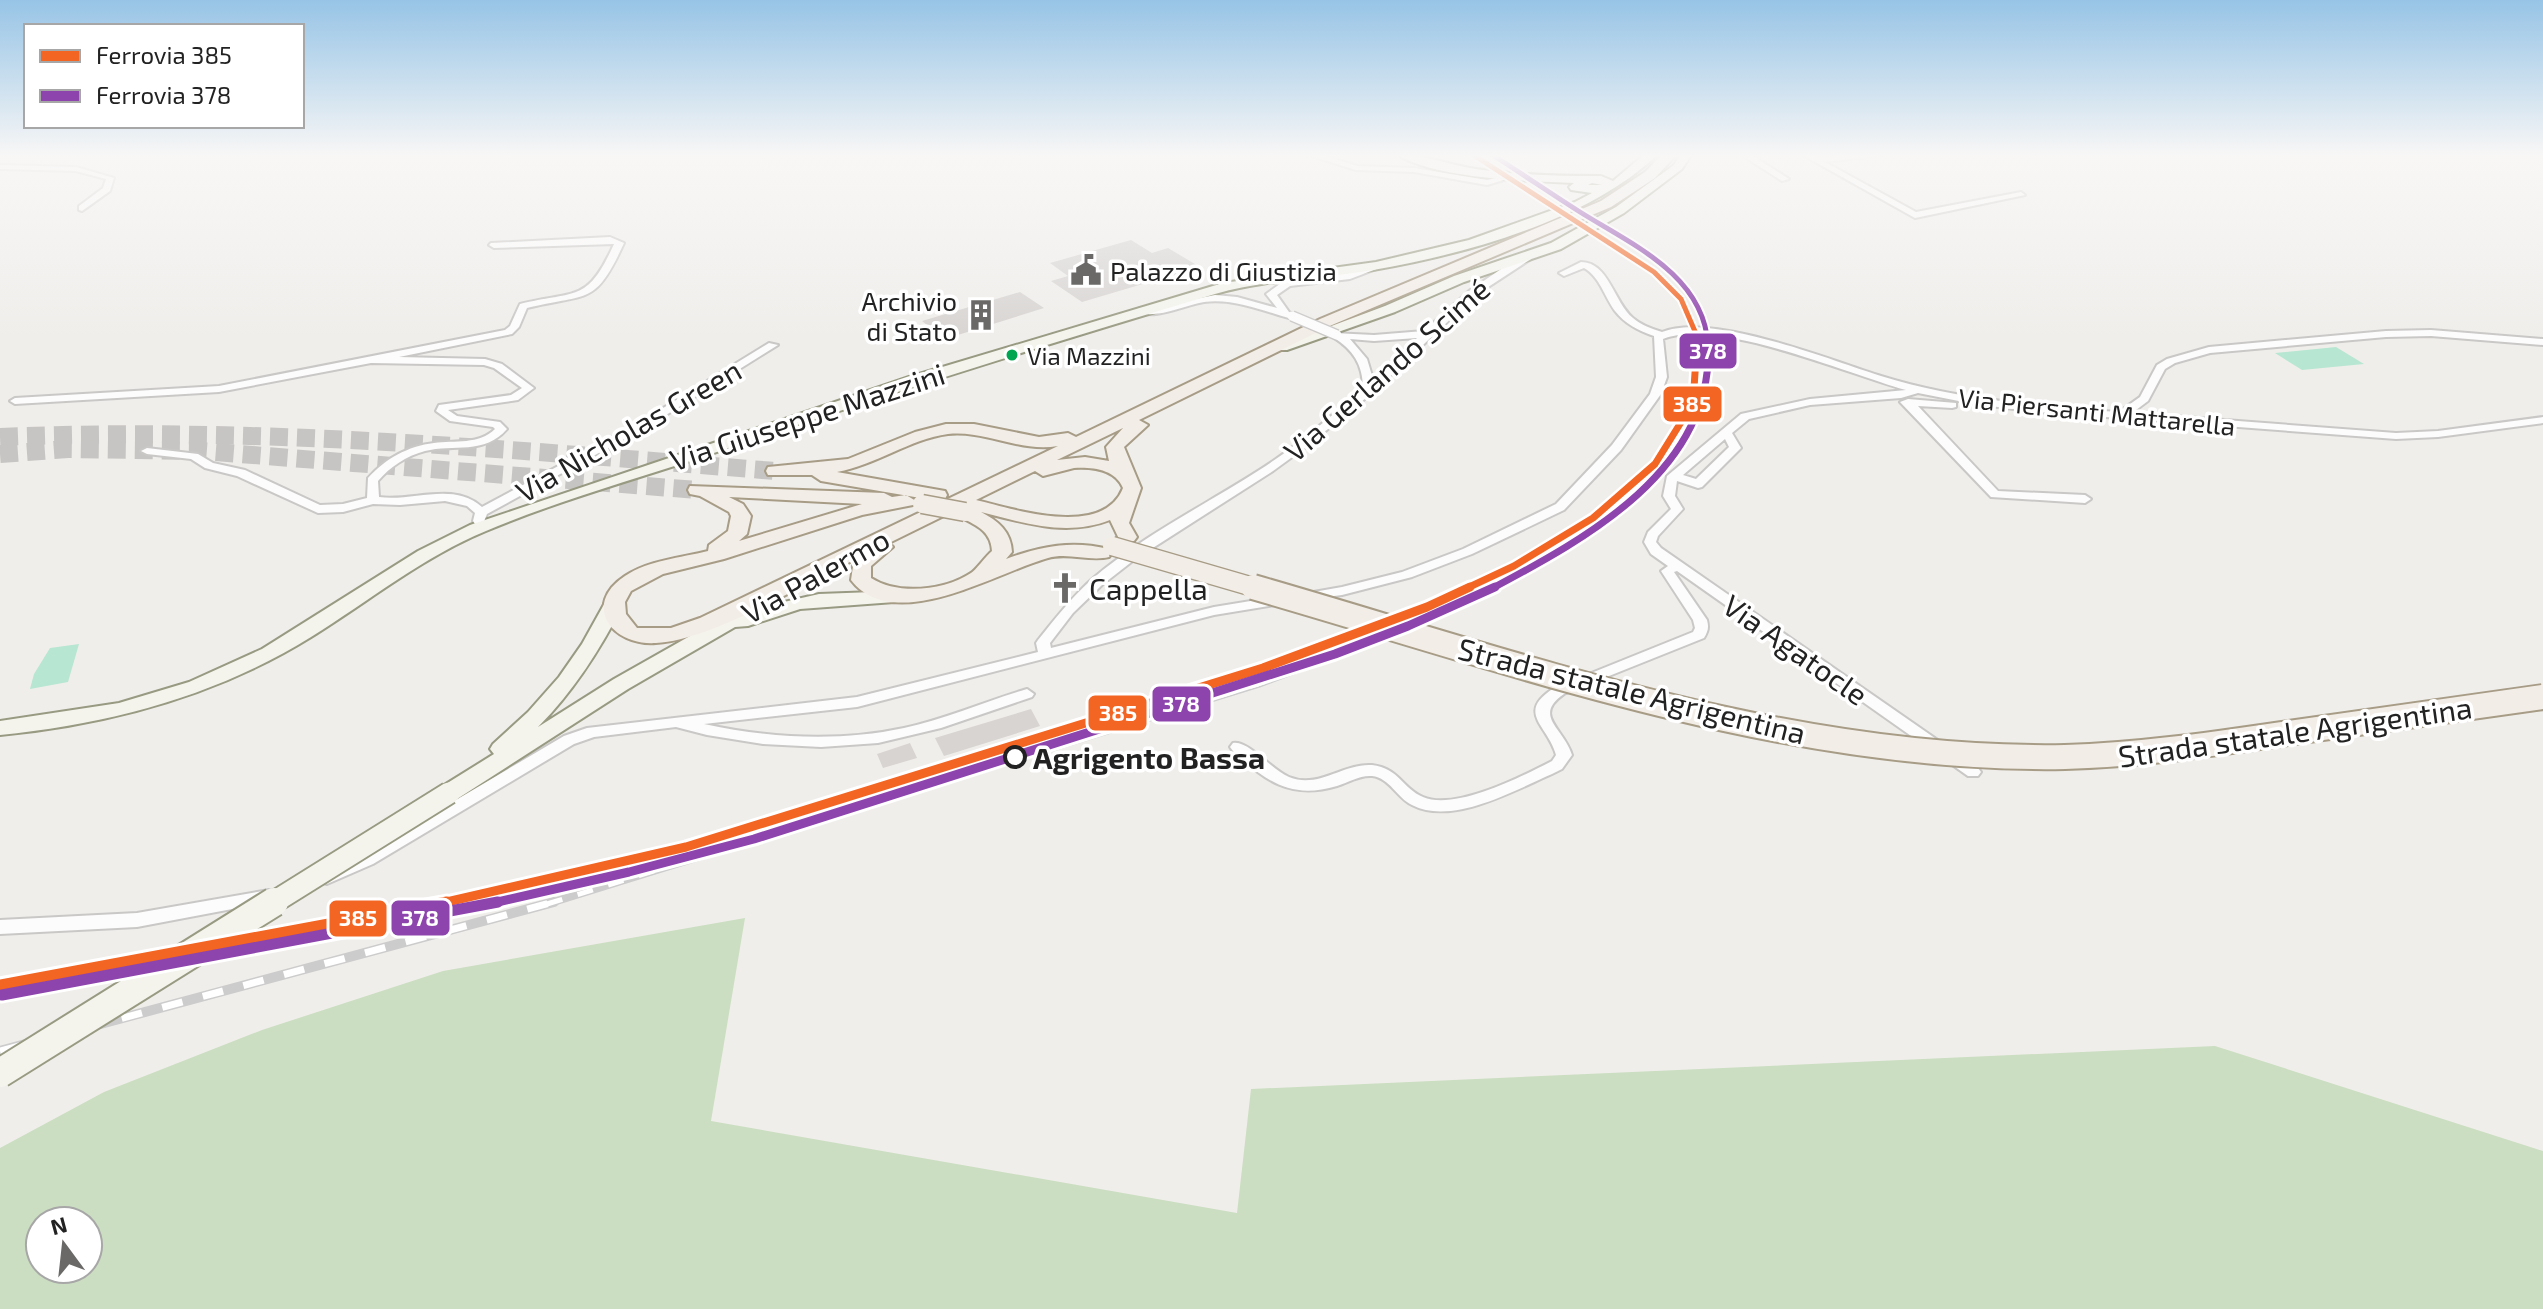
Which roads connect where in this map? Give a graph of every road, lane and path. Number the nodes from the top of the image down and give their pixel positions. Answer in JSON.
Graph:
{"nodes":[{"id":1,"x":1531,"y":215,"type":"edge"},
{"id":2,"x":1571,"y":215,"type":"edge"},
{"id":3,"x":1579,"y":215,"type":"edge"},
{"id":4,"x":1611,"y":215,"type":"edge"},
{"id":5,"x":494,"y":245,"type":"dead end"},
{"id":6,"x":1556,"y":246,"type":"junction"},
{"id":7,"x":1498,"y":249,"type":"junction"},
{"id":8,"x":1376,"y":266,"type":"junction"},
{"id":9,"x":1564,"y":273,"type":"dead end"},
{"id":10,"x":1429,"y":277,"type":"junction"},
{"id":11,"x":1140,"y":311,"type":"junction"},
{"id":12,"x":1292,"y":316,"type":"junction"},
{"id":13,"x":1427,"y":334,"type":"junction"},
{"id":14,"x":1337,"y":335,"type":"junction"},
{"id":15,"x":1660,"y":335,"type":"junction"},
{"id":16,"x":2543,"y":342,"type":"edge"},
{"id":17,"x":773,"y":345,"type":"dead end"},
{"id":18,"x":371,"y":360,"type":"junction"},
{"id":19,"x":1241,"y":364,"type":"junction"},
{"id":20,"x":1368,"y":391,"type":"junction"},
{"id":21,"x":1912,"y":396,"type":"junction"},
{"id":22,"x":15,"y":401,"type":"dead end"},
{"id":23,"x":2121,"y":416,"type":"junction"},
{"id":24,"x":2543,"y":420,"type":"edge"},
{"id":25,"x":987,"y":432,"type":"junction"},
{"id":26,"x":1724,"y":432,"type":"junction"},
{"id":27,"x":910,"y":439,"type":"junction"},
{"id":28,"x":147,"y":451,"type":"dead end"},
{"id":29,"x":1125,"y":476,"type":"junction"},
{"id":30,"x":1674,"y":476,"type":"junction"},
{"id":31,"x":2085,"y":499,"type":"dead end"},
{"id":32,"x":373,"y":500,"type":"junction"},
{"id":33,"x":1128,"y":500,"type":"junction"},
{"id":34,"x":942,"y":504,"type":"junction"},
{"id":35,"x":479,"y":520,"type":"junction"},
{"id":36,"x":879,"y":539,"type":"junction"},
{"id":37,"x":1114,"y":545,"type":"junction"},
{"id":38,"x":827,"y":565,"type":"junction"},
{"id":39,"x":1678,"y":566,"type":"junction"},
{"id":40,"x":662,"y":569,"type":"junction"},
{"id":41,"x":978,"y":576,"type":"junction"},
{"id":42,"x":1245,"y":585,"type":"junction"},
{"id":43,"x":906,"y":597,"type":"junction"},
{"id":44,"x":614,"y":603,"type":"junction"},
{"id":45,"x":1045,"y":653,"type":"junction"},
{"id":46,"x":665,"y":659,"type":"junction"},
{"id":47,"x":1027,"y":694,"type":"dead end"},
{"id":48,"x":2543,"y":697,"type":"edge"},
{"id":49,"x":673,"y":722,"type":"junction"},
{"id":50,"x":0,"y":728,"type":"edge"},
{"id":51,"x":1238,"y":747,"type":"dead end"},
{"id":52,"x":1973,"y":772,"type":"dead end"},
{"id":53,"x":449,"y":793,"type":"junction"},
{"id":54,"x":0,"y":927,"type":"edge"},
{"id":55,"x":0,"y":1073,"type":"edge"}],
"edges":[{"from":1,"to":8,"type":"street","name":"Via Giuseppe Mazzini"},
{"from":2,"to":7,"type":"street"},
{"from":3,"to":7,"type":"main road","name":"Via Palermo"},
{"from":4,"to":6,"type":"street"},
{"from":5,"to":18,"type":"street"},
{"from":6,"to":13,"type":"street","name":"Via Gerlando Scimé"},
{"from":6,"to":19,"type":"street"},
{"from":7,"to":10,"type":"main road","name":"Via Palermo"},
{"from":8,"to":11,"type":"street","name":"Via Giuseppe Mazzini"},
{"from":8,"to":12,"type":"street"},
{"from":9,"to":15,"type":"street"},
{"from":10,"to":19,"type":"main road","name":"Via Palermo"},
{"from":10,"to":25,"type":"main road"},
{"from":11,"to":12,"type":"street"},
{"from":11,"to":35,"type":"street","name":"Via Giuseppe Mazzini"},
{"from":12,"to":14,"type":"street","bridge":true},
{"from":13,"to":14,"type":"street"},
{"from":13,"to":20,"type":"street","name":"Via Gerlando Scimé"},
{"from":14,"to":20,"type":"street"},
{"from":15,"to":21,"type":"street","name":"Via Piersanti Mattarella"},
{"from":15,"to":45,"type":"street"},
{"from":16,"to":23,"type":"street"},
{"from":17,"to":35,"type":"street","name":"Via Nicholas Green"},
{"from":18,"to":22,"type":"street"},
{"from":18,"to":32,"type":"street"},
{"from":19,"to":29,"type":"main road"},
{"from":19,"to":34,"type":"main road","name":"Via Palermo"},
{"from":20,"to":45,"type":"street","name":"Via Gerlando Scimé"},
{"from":21,"to":23,"type":"street","name":"Via Piersanti Mattarella"},
{"from":21,"to":26,"type":"street"},
{"from":21,"to":31,"type":"street"},
{"from":23,"to":24,"type":"street","name":"Via Piersanti Mattarella"},
{"from":25,"to":27,"type":"main road"},
{"from":25,"to":36,"type":"main road"},
{"from":26,"to":30,"type":"street"},
{"from":26,"to":30,"type":"street"},
{"from":27,"to":34,"type":"main road"},
{"from":27,"to":34,"type":"main road"},
{"from":28,"to":32,"type":"street"},
{"from":29,"to":33,"type":"main road"},
{"from":29,"to":34,"type":"main road"},
{"from":30,"to":39,"type":"street","name":"Via Agatocle"},
{"from":32,"to":35,"type":"street"},
{"from":33,"to":34,"type":"main road"},
{"from":33,"to":37,"type":"main road"},
{"from":34,"to":36,"type":"main road","name":"Via Palermo"},
{"from":34,"to":37,"type":"main road"},
{"from":34,"to":40,"type":"main road"},
{"from":34,"to":40,"type":"main road"},
{"from":34,"to":41,"type":"main road"},
{"from":34,"to":43,"type":"main road"},
{"from":35,"to":50,"type":"street","name":"Via Giuseppe Mazzini"},
{"from":36,"to":38,"type":"main road","name":"Via Palermo"},
{"from":37,"to":41,"type":"main road"},
{"from":37,"to":42,"type":"main road","bridge":true},
{"from":37,"to":42,"type":"main road","bridge":true},
{"from":38,"to":44,"type":"main road"},
{"from":38,"to":46,"type":"street","name":"Via Palermo"},
{"from":39,"to":51,"type":"street"},
{"from":39,"to":52,"type":"street","name":"Via Agatocle"},
{"from":40,"to":44,"type":"main road"},
{"from":41,"to":43,"type":"main road"},
{"from":42,"to":48,"type":"main road","name":"Strada statale Agrigentina","bridge":true},
{"from":43,"to":46,"type":"street"},
{"from":44,"to":53,"type":"street"},
{"from":45,"to":49,"type":"street"},
{"from":46,"to":53,"type":"street","name":"Via Palermo"},
{"from":47,"to":49,"type":"street"},
{"from":49,"to":54,"type":"street"},
{"from":53,"to":55,"type":"street","name":"Via Palermo","bridge":true}]}
